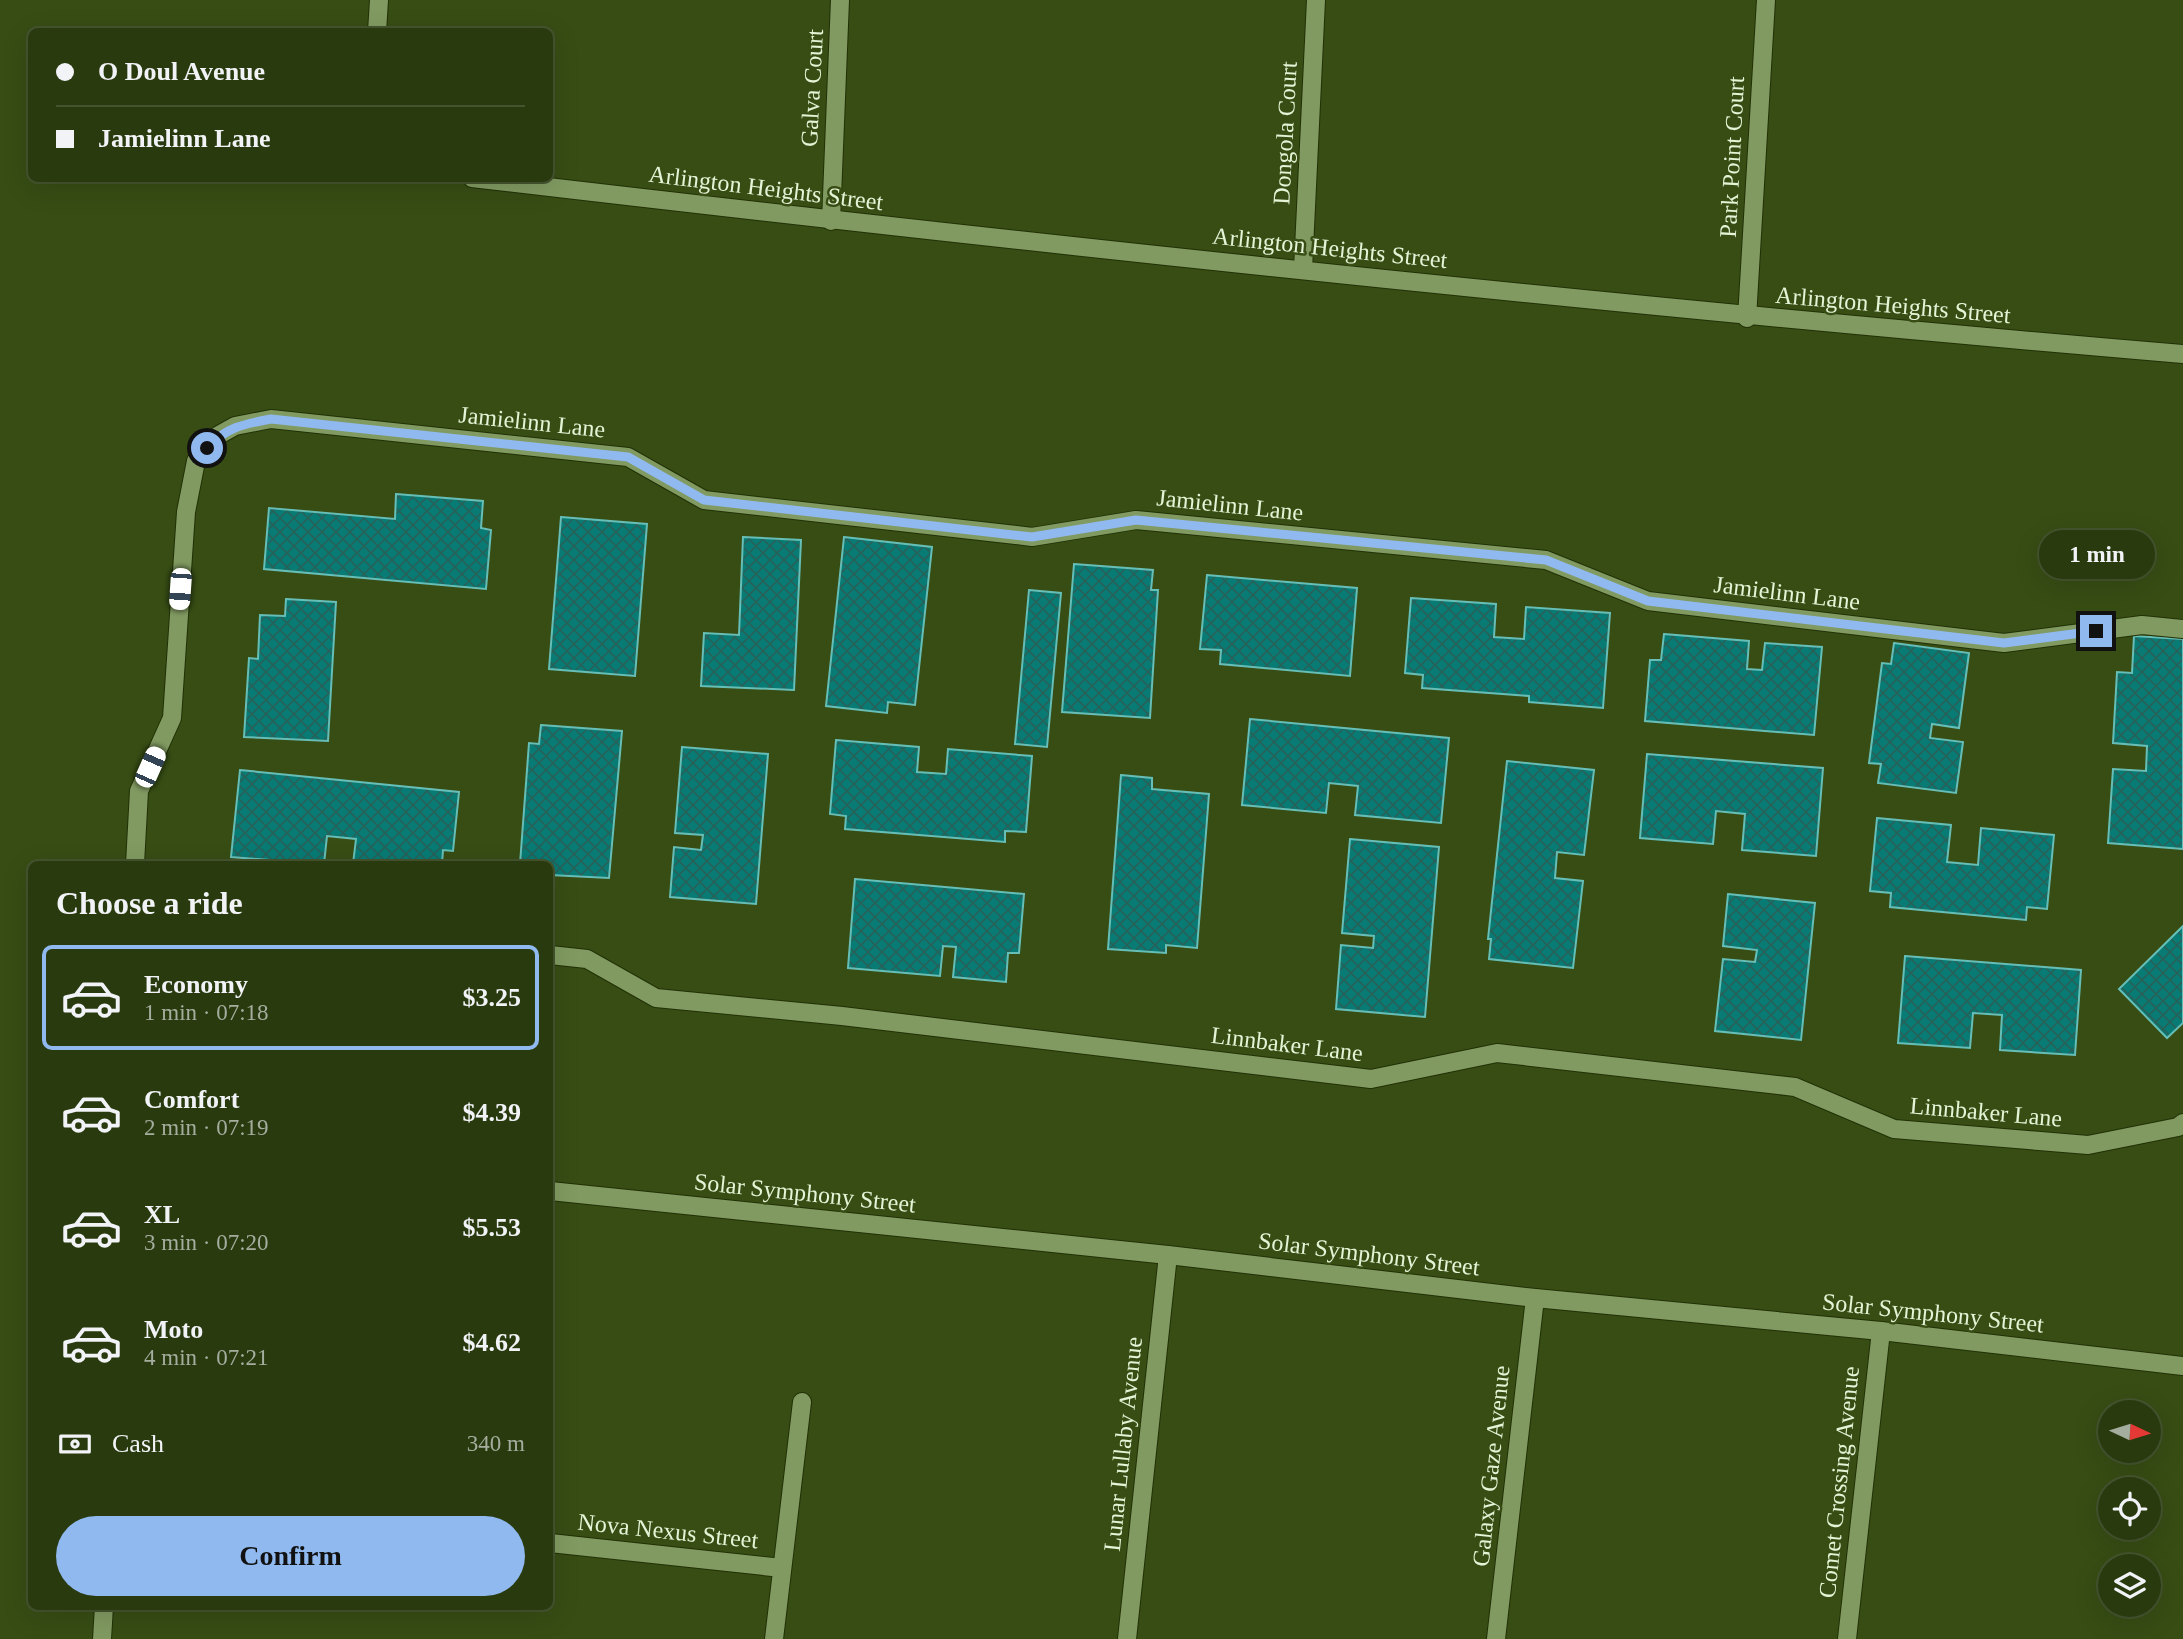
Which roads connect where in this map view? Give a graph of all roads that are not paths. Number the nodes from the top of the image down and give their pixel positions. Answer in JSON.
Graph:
{"nodes":[{"id":1,"x":379,"y":0,"type":"edge"},
{"id":2,"x":840,"y":0,"type":"edge"},
{"id":3,"x":1316,"y":0,"type":"edge"},
{"id":4,"x":1766,"y":0,"type":"edge"},
{"id":5,"x":377,"y":28,"type":"edge"},
{"id":6,"x":505,"y":182,"type":"edge"},
{"id":7,"x":831,"y":221,"type":"junction"},
{"id":8,"x":1303,"y":269,"type":"junction"},
{"id":9,"x":1747,"y":318,"type":"junction"},
{"id":10,"x":2183,"y":354,"type":"edge"},
{"id":11,"x":2183,"y":629,"type":"edge"},
{"id":12,"x":135,"y":861,"type":"edge"},
{"id":13,"x":553,"y":955,"type":"edge"},
{"id":14,"x":2183,"y":1123,"type":"edge"},
{"id":15,"x":553,"y":1191,"type":"edge"},
{"id":16,"x":1168,"y":1255,"type":"junction"},
{"id":17,"x":1535,"y":1298,"type":"junction"},
{"id":18,"x":1881,"y":1331,"type":"junction"},
{"id":19,"x":2183,"y":1366,"type":"edge"},
{"id":20,"x":802,"y":1402,"type":"dead end"},
{"id":21,"x":553,"y":1542,"type":"edge"},
{"id":22,"x":782,"y":1568,"type":"junction"},
{"id":23,"x":104,"y":1610,"type":"edge"},
{"id":24,"x":103,"y":1639,"type":"edge"},
{"id":25,"x":774,"y":1639,"type":"edge"},
{"id":26,"x":1127,"y":1639,"type":"edge"},
{"id":27,"x":1496,"y":1639,"type":"edge"},
{"id":28,"x":1847,"y":1639,"type":"edge"}],
"edges":[{"from":1,"to":5,"type":"street"},
{"from":2,"to":7,"type":"street","name":"Galva Court"},
{"from":3,"to":8,"type":"street","name":"Dongola Court"},
{"from":4,"to":9,"type":"street","name":"Park Point Court"},
{"from":6,"to":7,"type":"street","name":"Arlington Heights Street"},
{"from":7,"to":8,"type":"street","name":"Arlington Heights Street"},
{"from":8,"to":9,"type":"street","name":"Arlington Heights Street"},
{"from":9,"to":10,"type":"street","name":"Arlington Heights Street"},
{"from":11,"to":12,"type":"street","name":"Jamielinn Lane"},
{"from":13,"to":14,"type":"street","name":"Linnbaker Lane"},
{"from":15,"to":16,"type":"street","name":"Solar Symphony Street"},
{"from":16,"to":17,"type":"street","name":"Solar Symphony Street"},
{"from":16,"to":26,"type":"street","name":"Lunar Lullaby Avenue"},
{"from":17,"to":18,"type":"street","name":"Solar Symphony Street"},
{"from":17,"to":27,"type":"street","name":"Galaxy Gaze Avenue"},
{"from":18,"to":19,"type":"street","name":"Solar Symphony Street"},
{"from":18,"to":28,"type":"street","name":"Comet Crossing Avenue"},
{"from":20,"to":22,"type":"street"},
{"from":21,"to":22,"type":"street","name":"Nova Nexus Street"},
{"from":22,"to":25,"type":"street"},
{"from":23,"to":24,"type":"street"}]}
